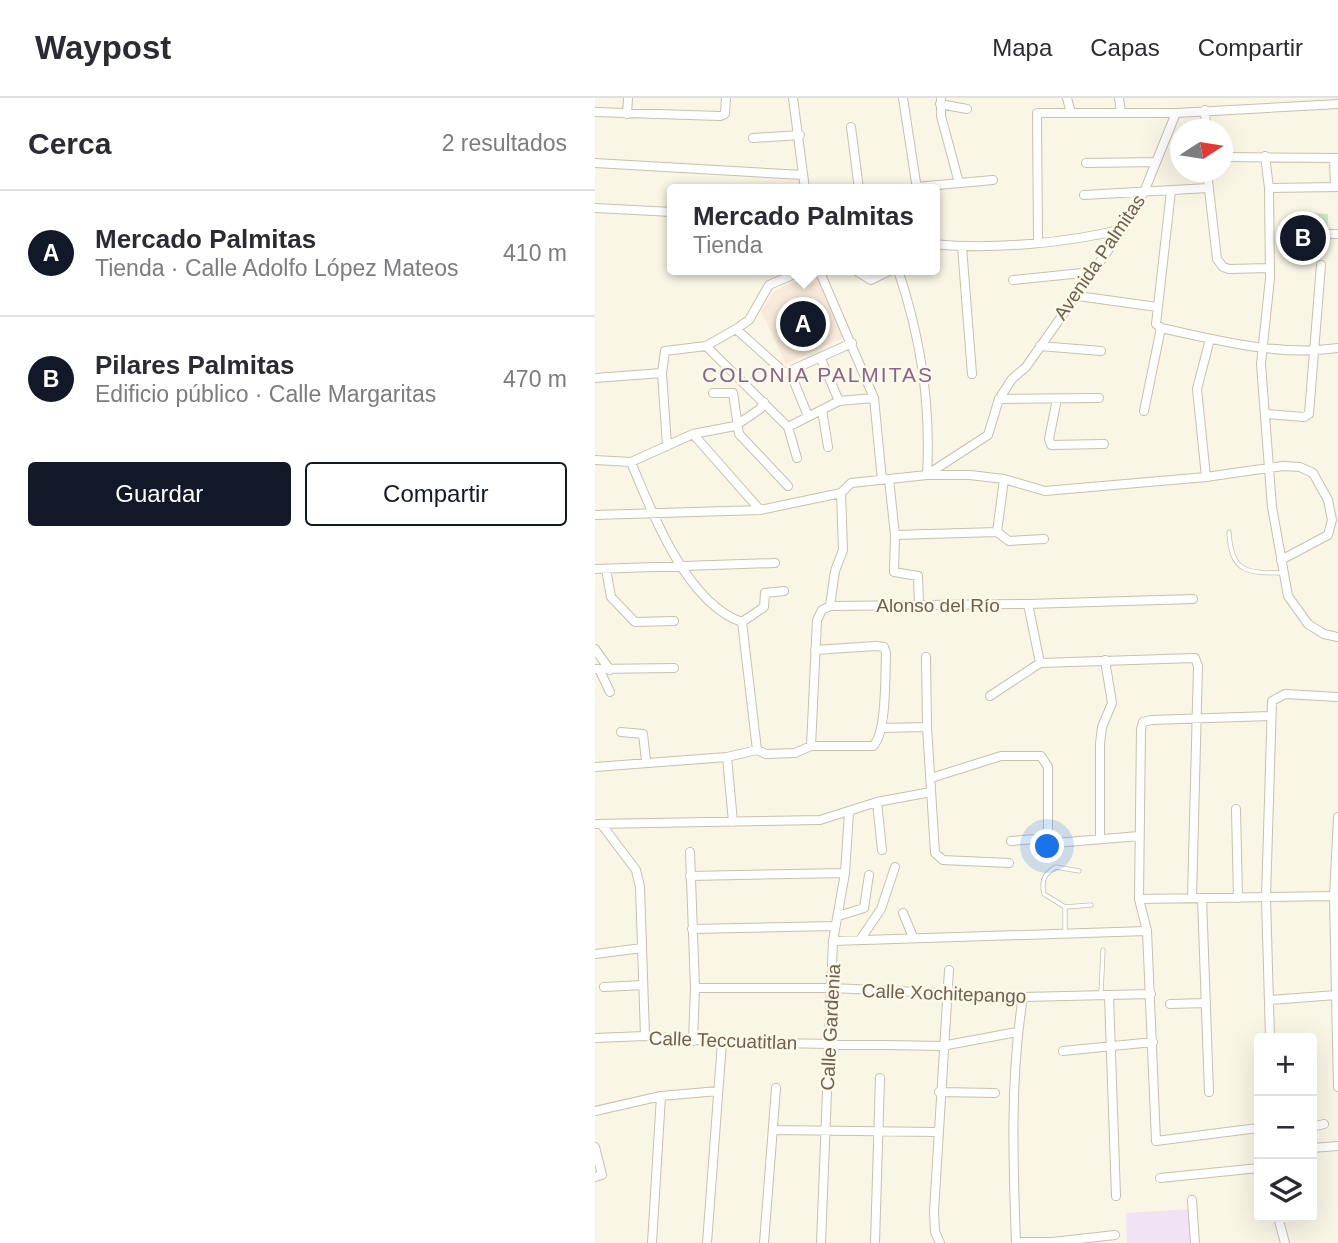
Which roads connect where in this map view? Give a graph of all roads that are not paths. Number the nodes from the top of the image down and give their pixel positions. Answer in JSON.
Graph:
{"nodes":[{"id":1,"x":628,"y":98,"type":"edge"},
{"id":2,"x":726,"y":98,"type":"edge"},
{"id":3,"x":793,"y":98,"type":"edge"},
{"id":4,"x":902,"y":98,"type":"edge"},
{"id":5,"x":1067,"y":98,"type":"edge"},
{"id":6,"x":1119,"y":98,"type":"edge"},
{"id":7,"x":941,"y":101,"type":"edge"},
{"id":8,"x":1338,"y":104,"type":"edge"},
{"id":9,"x":967,"y":109,"type":"dead end"},
{"id":10,"x":1205,"y":110,"type":"junction"},
{"id":11,"x":595,"y":112,"type":"edge"},
{"id":12,"x":1071,"y":113,"type":"junction"},
{"id":13,"x":1121,"y":113,"type":"junction"},
{"id":14,"x":1176,"y":113,"type":"junction"},
{"id":15,"x":627,"y":114,"type":"junction"},
{"id":16,"x":1205,"y":119,"type":"edge"},
{"id":17,"x":851,"y":127,"type":"dead end"},
{"id":18,"x":800,"y":135,"type":"junction"},
{"id":19,"x":753,"y":138,"type":"dead end"},
{"id":20,"x":1265,"y":156,"type":"junction"},
{"id":21,"x":1233,"y":157,"type":"edge"},
{"id":22,"x":1336,"y":158,"type":"edge"},
{"id":23,"x":1156,"y":162,"type":"junction"},
{"id":24,"x":595,"y":163,"type":"edge"},
{"id":25,"x":1086,"y":163,"type":"dead end"},
{"id":26,"x":803,"y":175,"type":"junction"},
{"id":27,"x":993,"y":180,"type":"dead end"},
{"id":28,"x":1208,"y":182,"type":"edge"},
{"id":29,"x":959,"y":183,"type":"junction"},
{"id":30,"x":804,"y":184,"type":"edge"},
{"id":31,"x":858,"y":184,"type":"edge"},
{"id":32,"x":916,"y":184,"type":"edge"},
{"id":33,"x":940,"y":185,"type":"edge"},
{"id":34,"x":1336,"y":187,"type":"edge"},
{"id":35,"x":1208,"y":188,"type":"junction"},
{"id":36,"x":1269,"y":188,"type":"junction"},
{"id":37,"x":1171,"y":191,"type":"junction"},
{"id":38,"x":1144,"y":192,"type":"junction"},
{"id":39,"x":1084,"y":195,"type":"dead end"},
{"id":40,"x":595,"y":208,"type":"edge"},
{"id":41,"x":667,"y":212,"type":"edge"},
{"id":42,"x":1123,"y":229,"type":"junction"},
{"id":43,"x":1038,"y":241,"type":"junction"},
{"id":44,"x":940,"y":245,"type":"edge"},
{"id":45,"x":962,"y":247,"type":"junction"},
{"id":46,"x":1321,"y":265,"type":"dead end"},
{"id":47,"x":1270,"y":268,"type":"junction"},
{"id":48,"x":1093,"y":272,"type":"junction"},
{"id":49,"x":792,"y":275,"type":"edge"},
{"id":50,"x":821,"y":275,"type":"edge"},
{"id":51,"x":862,"y":275,"type":"edge"},
{"id":52,"x":878,"y":275,"type":"edge"},
{"id":53,"x":899,"y":275,"type":"edge"},
{"id":54,"x":1013,"y":280,"type":"dead end"},
{"id":55,"x":1078,"y":296,"type":"junction"},
{"id":56,"x":1157,"y":307,"type":"junction"},
{"id":57,"x":1158,"y":326,"type":"junction"},
{"id":58,"x":736,"y":329,"type":"junction"},
{"id":59,"x":1210,"y":339,"type":"junction"},
{"id":60,"x":852,"y":343,"type":"junction"},
{"id":61,"x":706,"y":346,"type":"junction"},
{"id":62,"x":1040,"y":346,"type":"junction"},
{"id":63,"x":1263,"y":346,"type":"junction"},
{"id":64,"x":1338,"y":348,"type":"edge"},
{"id":65,"x":1101,"y":351,"type":"dead end"},
{"id":66,"x":1316,"y":351,"type":"junction"},
{"id":67,"x":821,"y":359,"type":"junction"},
{"id":68,"x":662,"y":373,"type":"junction"},
{"id":69,"x":787,"y":373,"type":"junction"},
{"id":70,"x":972,"y":374,"type":"dead end"},
{"id":71,"x":595,"y":378,"type":"edge"},
{"id":72,"x":713,"y":393,"type":"dead end"},
{"id":73,"x":874,"y":398,"type":"junction"},
{"id":74,"x":1099,"y":398,"type":"dead end"},
{"id":75,"x":999,"y":399,"type":"junction"},
{"id":76,"x":1057,"y":399,"type":"junction"},
{"id":77,"x":839,"y":401,"type":"junction"},
{"id":78,"x":764,"y":402,"type":"junction"},
{"id":79,"x":822,"y":410,"type":"junction"},
{"id":80,"x":1144,"y":411,"type":"dead end"},
{"id":81,"x":1267,"y":414,"type":"junction"},
{"id":82,"x":808,"y":416,"type":"junction"},
{"id":83,"x":735,"y":426,"type":"junction"},
{"id":84,"x":787,"y":427,"type":"junction"},
{"id":85,"x":693,"y":434,"type":"junction"},
{"id":86,"x":1104,"y":444,"type":"dead end"},
{"id":87,"x":667,"y":446,"type":"junction"},
{"id":88,"x":828,"y":447,"type":"dead end"},
{"id":89,"x":797,"y":458,"type":"dead end"},
{"id":90,"x":595,"y":460,"type":"edge"},
{"id":91,"x":631,"y":462,"type":"junction"},
{"id":92,"x":1267,"y":468,"type":"junction"},
{"id":93,"x":927,"y":475,"type":"junction"},
{"id":94,"x":1206,"y":477,"type":"junction"},
{"id":95,"x":886,"y":479,"type":"junction"},
{"id":96,"x":1004,"y":479,"type":"junction"},
{"id":97,"x":788,"y":486,"type":"dead end"},
{"id":98,"x":841,"y":493,"type":"junction"},
{"id":99,"x":760,"y":510,"type":"junction"},
{"id":100,"x":651,"y":512,"type":"junction"},
{"id":101,"x":595,"y":514,"type":"edge"},
{"id":102,"x":997,"y":531,"type":"junction"},
{"id":103,"x":1229,"y":532,"type":"dead end"},
{"id":104,"x":895,"y":535,"type":"junction"},
{"id":105,"x":1044,"y":539,"type":"dead end"},
{"id":106,"x":1281,"y":560,"type":"junction"},
{"id":107,"x":775,"y":563,"type":"dead end"},
{"id":108,"x":683,"y":566,"type":"junction"},
{"id":109,"x":595,"y":569,"type":"edge"},
{"id":110,"x":606,"y":569,"type":"junction"},
{"id":111,"x":1283,"y":573,"type":"junction"},
{"id":112,"x":784,"y":591,"type":"dead end"},
{"id":113,"x":1193,"y":599,"type":"dead end"},
{"id":114,"x":1028,"y":604,"type":"junction"},
{"id":115,"x":919,"y":605,"type":"junction"},
{"id":116,"x":830,"y":606,"type":"junction"},
{"id":117,"x":674,"y":621,"type":"dead end"},
{"id":118,"x":742,"y":622,"type":"junction"},
{"id":119,"x":1338,"y":637,"type":"edge"},
{"id":120,"x":595,"y":649,"type":"edge"},
{"id":121,"x":815,"y":650,"type":"junction"},
{"id":122,"x":926,"y":657,"type":"dead end"},
{"id":123,"x":1105,"y":660,"type":"junction"},
{"id":124,"x":1040,"y":663,"type":"junction"},
{"id":125,"x":674,"y":668,"type":"dead end"},
{"id":126,"x":598,"y":670,"type":"edge"},
{"id":127,"x":610,"y":670,"type":"junction"},
{"id":128,"x":610,"y":692,"type":"dead end"},
{"id":129,"x":990,"y":696,"type":"dead end"},
{"id":130,"x":1338,"y":697,"type":"edge"},
{"id":131,"x":1270,"y":716,"type":"junction"},
{"id":132,"x":1196,"y":719,"type":"junction"},
{"id":133,"x":927,"y":727,"type":"junction"},
{"id":134,"x":881,"y":728,"type":"junction"},
{"id":135,"x":621,"y":732,"type":"dead end"},
{"id":136,"x":811,"y":746,"type":"junction"},
{"id":137,"x":757,"y":750,"type":"junction"},
{"id":138,"x":727,"y":757,"type":"junction"},
{"id":139,"x":646,"y":761,"type":"junction"},
{"id":140,"x":595,"y":766,"type":"edge"},
{"id":141,"x":932,"y":778,"type":"junction"},
{"id":142,"x":931,"y":793,"type":"junction"},
{"id":143,"x":877,"y":802,"type":"junction"},
{"id":144,"x":1236,"y":809,"type":"dead end"},
{"id":145,"x":849,"y":813,"type":"junction"},
{"id":146,"x":1338,"y":817,"type":"edge"},
{"id":147,"x":733,"y":822,"type":"junction"},
{"id":148,"x":598,"y":825,"type":"edge"},
{"id":149,"x":1139,"y":836,"type":"junction"},
{"id":150,"x":1048,"y":838,"type":"junction"},
{"id":151,"x":1100,"y":839,"type":"junction"},
{"id":152,"x":1011,"y":841,"type":"dead end"},
{"id":153,"x":882,"y":850,"type":"dead end"},
{"id":154,"x":690,"y":852,"type":"dead end"},
{"id":155,"x":1009,"y":863,"type":"dead end"},
{"id":156,"x":895,"y":867,"type":"dead end"},
{"id":157,"x":1079,"y":872,"type":"dead end"},
{"id":158,"x":845,"y":873,"type":"junction"},
{"id":159,"x":869,"y":875,"type":"dead end"},
{"id":160,"x":691,"y":876,"type":"junction"},
{"id":161,"x":1334,"y":896,"type":"junction"},
{"id":162,"x":1197,"y":898,"type":"junction"},
{"id":163,"x":1238,"y":898,"type":"junction"},
{"id":164,"x":1266,"y":898,"type":"junction"},
{"id":165,"x":1139,"y":899,"type":"junction"},
{"id":166,"x":1091,"y":905,"type":"dead end"},
{"id":167,"x":1065,"y":907,"type":"junction"},
{"id":168,"x":903,"y":913,"type":"dead end"},
{"id":169,"x":838,"y":916,"type":"junction"},
{"id":170,"x":835,"y":926,"type":"junction"},
{"id":171,"x":692,"y":929,"type":"junction"},
{"id":172,"x":1147,"y":931,"type":"junction"},
{"id":173,"x":1065,"y":933,"type":"junction"},
{"id":174,"x":913,"y":937,"type":"junction"},
{"id":175,"x":860,"y":940,"type":"junction"},
{"id":176,"x":834,"y":941,"type":"junction"},
{"id":177,"x":1336,"y":941,"type":"edge"},
{"id":178,"x":642,"y":948,"type":"junction"},
{"id":179,"x":1103,"y":950,"type":"dead end"},
{"id":180,"x":595,"y":954,"type":"edge"},
{"id":181,"x":949,"y":970,"type":"dead end"},
{"id":182,"x":643,"y":985,"type":"junction"},
{"id":183,"x":604,"y":988,"type":"dead end"},
{"id":184,"x":695,"y":988,"type":"junction"},
{"id":185,"x":832,"y":988,"type":"junction"},
{"id":186,"x":948,"y":993,"type":"junction"},
{"id":187,"x":1151,"y":994,"type":"junction"},
{"id":188,"x":1336,"y":995,"type":"junction"},
{"id":189,"x":1105,"y":996,"type":"junction"},
{"id":190,"x":1023,"y":997,"type":"junction"},
{"id":191,"x":1269,"y":999,"type":"junction"},
{"id":192,"x":1206,"y":1003,"type":"junction"},
{"id":193,"x":1170,"y":1004,"type":"dead end"},
{"id":194,"x":1017,"y":1032,"type":"junction"},
{"id":195,"x":1270,"y":1033,"type":"edge"},
{"id":196,"x":645,"y":1037,"type":"junction"},
{"id":197,"x":595,"y":1038,"type":"edge"},
{"id":198,"x":693,"y":1041,"type":"junction"},
{"id":199,"x":722,"y":1042,"type":"junction"},
{"id":200,"x":1153,"y":1042,"type":"junction"},
{"id":201,"x":829,"y":1043,"type":"junction"},
{"id":202,"x":1112,"y":1045,"type":"junction"},
{"id":203,"x":942,"y":1046,"type":"junction"},
{"id":204,"x":1063,"y":1051,"type":"dead end"},
{"id":205,"x":880,"y":1079,"type":"dead end"},
{"id":206,"x":1338,"y":1087,"type":"edge"},
{"id":207,"x":776,"y":1088,"type":"dead end"},
{"id":208,"x":718,"y":1091,"type":"junction"},
{"id":209,"x":1209,"y":1091,"type":"dead end"},
{"id":210,"x":939,"y":1092,"type":"junction"},
{"id":211,"x":995,"y":1093,"type":"dead end"},
{"id":212,"x":661,"y":1096,"type":"junction"},
{"id":213,"x":595,"y":1111,"type":"edge"},
{"id":214,"x":1324,"y":1124,"type":"dead end"},
{"id":215,"x":1317,"y":1126,"type":"edge"},
{"id":216,"x":773,"y":1130,"type":"junction"},
{"id":217,"x":880,"y":1131,"type":"junction"},
{"id":218,"x":1254,"y":1131,"type":"edge"},
{"id":219,"x":937,"y":1132,"type":"junction"},
{"id":220,"x":825,"y":1133,"type":"junction"},
{"id":221,"x":1338,"y":1146,"type":"edge"},
{"id":222,"x":595,"y":1147,"type":"edge"},
{"id":223,"x":1317,"y":1148,"type":"edge"},
{"id":224,"x":1254,"y":1169,"type":"edge"},
{"id":225,"x":595,"y":1177,"type":"edge"},
{"id":226,"x":1160,"y":1178,"type":"dead end"},
{"id":227,"x":1116,"y":1196,"type":"dead end"},
{"id":228,"x":1192,"y":1200,"type":"dead end"},
{"id":229,"x":1279,"y":1222,"type":"edge"},
{"id":230,"x":1115,"y":1235,"type":"dead end"},
{"id":231,"x":1086,"y":1240,"type":"edge"},
{"id":232,"x":652,"y":1243,"type":"edge"},
{"id":233,"x":708,"y":1243,"type":"edge"},
{"id":234,"x":764,"y":1243,"type":"edge"},
{"id":235,"x":821,"y":1243,"type":"edge"},
{"id":236,"x":875,"y":1243,"type":"edge"},
{"id":237,"x":940,"y":1243,"type":"edge"},
{"id":238,"x":1016,"y":1243,"type":"edge"},
{"id":239,"x":1195,"y":1243,"type":"edge"},
{"id":240,"x":1285,"y":1243,"type":"edge"}],
"edges":[{"from":1,"to":15,"type":"street"},
{"from":2,"to":15,"type":"street"},
{"from":3,"to":18,"type":"street"},
{"from":4,"to":32,"type":"street"},
{"from":5,"to":12,"type":"street"},
{"from":6,"to":13,"type":"street"},
{"from":7,"to":9,"type":"street"},
{"from":7,"to":29,"type":"street"},
{"from":8,"to":10,"type":"street"},
{"from":10,"to":14,"type":"street"},
{"from":10,"to":16,"type":"street"},
{"from":11,"to":15,"type":"street"},
{"from":12,"to":13,"type":"street"},
{"from":12,"to":43,"type":"street"},
{"from":13,"to":14,"type":"street"},
{"from":14,"to":23,"type":"street","name":"Avenida Palmitas"},
{"from":17,"to":31,"type":"street"},
{"from":18,"to":19,"type":"street"},
{"from":18,"to":26,"type":"street"},
{"from":20,"to":21,"type":"street"},
{"from":20,"to":22,"type":"street"},
{"from":20,"to":36,"type":"street"},
{"from":22,"to":34,"type":"street"},
{"from":23,"to":25,"type":"street"},
{"from":23,"to":38,"type":"street","name":"Avenida Palmitas"},
{"from":24,"to":26,"type":"street"},
{"from":26,"to":30,"type":"street"},
{"from":27,"to":29,"type":"street"},
{"from":28,"to":35,"type":"street"},
{"from":29,"to":33,"type":"street"},
{"from":34,"to":36,"type":"street"},
{"from":35,"to":37,"type":"street"},
{"from":35,"to":47,"type":"street"},
{"from":36,"to":47,"type":"street"},
{"from":37,"to":38,"type":"street"},
{"from":37,"to":56,"type":"street"},
{"from":38,"to":39,"type":"street"},
{"from":38,"to":42,"type":"street","name":"Avenida Palmitas"},
{"from":40,"to":41,"type":"street"},
{"from":42,"to":43,"type":"street"},
{"from":42,"to":48,"type":"street","name":"Avenida Palmitas"},
{"from":43,"to":45,"type":"street"},
{"from":44,"to":45,"type":"street"},
{"from":45,"to":70,"type":"street"},
{"from":46,"to":66,"type":"street"},
{"from":47,"to":63,"type":"street"},
{"from":48,"to":54,"type":"street"},
{"from":48,"to":55,"type":"street","name":"Avenida Palmitas"},
{"from":49,"to":58,"type":"street"},
{"from":50,"to":60,"type":"street"},
{"from":51,"to":52,"type":"street"},
{"from":53,"to":93,"type":"street"},
{"from":55,"to":56,"type":"street"},
{"from":55,"to":62,"type":"street","name":"Avenida Palmitas"},
{"from":56,"to":57,"type":"street"},
{"from":57,"to":59,"type":"street"},
{"from":57,"to":80,"type":"street"},
{"from":58,"to":61,"type":"street"},
{"from":58,"to":69,"type":"street"},
{"from":59,"to":63,"type":"street"},
{"from":59,"to":94,"type":"street"},
{"from":60,"to":67,"type":"street"},
{"from":60,"to":73,"type":"street"},
{"from":61,"to":68,"type":"street"},
{"from":61,"to":78,"type":"street"},
{"from":62,"to":65,"type":"street"},
{"from":62,"to":75,"type":"street","name":"Avenida Palmitas"},
{"from":63,"to":66,"type":"street"},
{"from":63,"to":81,"type":"street"},
{"from":64,"to":66,"type":"street"},
{"from":66,"to":81,"type":"street"},
{"from":67,"to":69,"type":"street"},
{"from":67,"to":77,"type":"street"},
{"from":68,"to":71,"type":"street"},
{"from":68,"to":87,"type":"street"},
{"from":69,"to":82,"type":"street"},
{"from":72,"to":83,"type":"street"},
{"from":73,"to":77,"type":"street"},
{"from":73,"to":95,"type":"street"},
{"from":74,"to":76,"type":"street"},
{"from":75,"to":76,"type":"street"},
{"from":75,"to":93,"type":"street","name":"Avenida Palmitas"},
{"from":76,"to":86,"type":"street"},
{"from":77,"to":79,"type":"street"},
{"from":78,"to":83,"type":"street"},
{"from":78,"to":84,"type":"street"},
{"from":79,"to":82,"type":"street"},
{"from":79,"to":88,"type":"street"},
{"from":81,"to":92,"type":"street"},
{"from":82,"to":84,"type":"street"},
{"from":83,"to":85,"type":"street"},
{"from":83,"to":97,"type":"street"},
{"from":84,"to":89,"type":"street"},
{"from":85,"to":87,"type":"street"},
{"from":85,"to":99,"type":"street"},
{"from":87,"to":91,"type":"street"},
{"from":90,"to":91,"type":"street"},
{"from":91,"to":100,"type":"street"},
{"from":92,"to":94,"type":"street"},
{"from":92,"to":106,"type":"street"},
{"from":92,"to":106,"type":"street"},
{"from":93,"to":95,"type":"street"},
{"from":93,"to":96,"type":"street"},
{"from":94,"to":96,"type":"street"},
{"from":95,"to":98,"type":"street"},
{"from":95,"to":104,"type":"street"},
{"from":96,"to":102,"type":"street"},
{"from":98,"to":99,"type":"street"},
{"from":98,"to":116,"type":"street"},
{"from":99,"to":100,"type":"street"},
{"from":100,"to":101,"type":"street"},
{"from":100,"to":108,"type":"street"},
{"from":102,"to":104,"type":"street"},
{"from":102,"to":105,"type":"street"},
{"from":103,"to":111,"type":"lane"},
{"from":104,"to":115,"type":"street"},
{"from":106,"to":111,"type":"street"},
{"from":107,"to":108,"type":"street"},
{"from":108,"to":110,"type":"street"},
{"from":108,"to":118,"type":"street"},
{"from":109,"to":110,"type":"street"},
{"from":110,"to":117,"type":"street"},
{"from":111,"to":119,"type":"street"},
{"from":112,"to":118,"type":"street"},
{"from":113,"to":114,"type":"street","name":"Alonso del Río"},
{"from":114,"to":115,"type":"street","name":"Alonso del Río"},
{"from":114,"to":124,"type":"street"},
{"from":115,"to":116,"type":"street","name":"Alonso del Río"},
{"from":116,"to":121,"type":"street"},
{"from":118,"to":137,"type":"street"},
{"from":120,"to":127,"type":"street"},
{"from":121,"to":134,"type":"street"},
{"from":121,"to":136,"type":"street"},
{"from":122,"to":133,"type":"street"},
{"from":123,"to":124,"type":"street"},
{"from":123,"to":132,"type":"street"},
{"from":123,"to":151,"type":"street"},
{"from":124,"to":129,"type":"street"},
{"from":125,"to":127,"type":"street"},
{"from":126,"to":127,"type":"street"},
{"from":126,"to":128,"type":"street"},
{"from":130,"to":131,"type":"street"},
{"from":131,"to":132,"type":"street"},
{"from":131,"to":164,"type":"street"},
{"from":132,"to":149,"type":"street"},
{"from":132,"to":162,"type":"street"},
{"from":133,"to":134,"type":"street"},
{"from":133,"to":141,"type":"street"},
{"from":134,"to":136,"type":"street"},
{"from":135,"to":139,"type":"street"},
{"from":136,"to":137,"type":"street"},
{"from":137,"to":138,"type":"street"},
{"from":138,"to":139,"type":"street"},
{"from":138,"to":147,"type":"street"},
{"from":139,"to":140,"type":"street"},
{"from":141,"to":142,"type":"street"},
{"from":141,"to":150,"type":"street"},
{"from":142,"to":143,"type":"street"},
{"from":142,"to":155,"type":"street"},
{"from":143,"to":145,"type":"street"},
{"from":143,"to":153,"type":"street"},
{"from":144,"to":163,"type":"street"},
{"from":145,"to":147,"type":"street"},
{"from":145,"to":158,"type":"street","name":"Calle Gardenia"},
{"from":146,"to":161,"type":"street"},
{"from":147,"to":148,"type":"street"},
{"from":148,"to":178,"type":"street"},
{"from":149,"to":151,"type":"street"},
{"from":149,"to":165,"type":"street"},
{"from":150,"to":151,"type":"street"},
{"from":150,"to":152,"type":"street"},
{"from":154,"to":160,"type":"street"},
{"from":156,"to":175,"type":"street"},
{"from":157,"to":167,"type":"lane"},
{"from":158,"to":160,"type":"street"},
{"from":158,"to":169,"type":"street","name":"Calle Gardenia"},
{"from":159,"to":169,"type":"street"},
{"from":160,"to":171,"type":"street"},
{"from":161,"to":164,"type":"street"},
{"from":161,"to":177,"type":"street"},
{"from":162,"to":163,"type":"street"},
{"from":162,"to":165,"type":"street"},
{"from":162,"to":192,"type":"street"},
{"from":163,"to":164,"type":"street"},
{"from":164,"to":191,"type":"street"},
{"from":165,"to":172,"type":"street"},
{"from":166,"to":167,"type":"lane"},
{"from":167,"to":173,"type":"lane"},
{"from":168,"to":174,"type":"street"},
{"from":169,"to":170,"type":"street","name":"Calle Gardenia"},
{"from":170,"to":171,"type":"street"},
{"from":170,"to":176,"type":"street","name":"Calle Gardenia"},
{"from":171,"to":184,"type":"street"},
{"from":172,"to":173,"type":"street"},
{"from":172,"to":187,"type":"street"},
{"from":173,"to":174,"type":"street"},
{"from":174,"to":175,"type":"street"},
{"from":175,"to":176,"type":"street"},
{"from":176,"to":185,"type":"street","name":"Calle Gardenia"},
{"from":177,"to":188,"type":"street"},
{"from":178,"to":180,"type":"street"},
{"from":178,"to":182,"type":"street"},
{"from":179,"to":189,"type":"lane"},
{"from":181,"to":186,"type":"street"},
{"from":182,"to":183,"type":"street"},
{"from":182,"to":196,"type":"street"},
{"from":184,"to":185,"type":"street","name":"Calle Xochitepango"},
{"from":184,"to":198,"type":"street"},
{"from":185,"to":186,"type":"street","name":"Calle Xochitepango"},
{"from":185,"to":201,"type":"street","name":"Calle Gardenia"},
{"from":186,"to":190,"type":"street","name":"Calle Xochitepango"},
{"from":186,"to":203,"type":"street"},
{"from":187,"to":189,"type":"street","name":"Calle Xochitepango"},
{"from":187,"to":200,"type":"street"},
{"from":188,"to":191,"type":"street"},
{"from":188,"to":206,"type":"street"},
{"from":189,"to":190,"type":"street","name":"Calle Xochitepango"},
{"from":189,"to":202,"type":"street"},
{"from":190,"to":194,"type":"street"},
{"from":191,"to":195,"type":"street"},
{"from":192,"to":193,"type":"street"},
{"from":192,"to":209,"type":"street"},
{"from":194,"to":203,"type":"street","name":"Calle Teccuatitlan"},
{"from":194,"to":238,"type":"street"},
{"from":196,"to":197,"type":"street","name":"Calle Teccuatitlan"},
{"from":196,"to":198,"type":"street","name":"Calle Teccuatitlan"},
{"from":198,"to":199,"type":"street","name":"Calle Teccuatitlan"},
{"from":199,"to":201,"type":"street","name":"Calle Teccuatitlan"},
{"from":199,"to":208,"type":"street"},
{"from":200,"to":202,"type":"street"},
{"from":200,"to":218,"type":"street"},
{"from":201,"to":203,"type":"street","name":"Calle Teccuatitlan"},
{"from":201,"to":220,"type":"street","name":"Calle Gardenia"},
{"from":202,"to":204,"type":"street"},
{"from":202,"to":227,"type":"street"},
{"from":203,"to":210,"type":"street"},
{"from":205,"to":217,"type":"street"},
{"from":207,"to":216,"type":"street"},
{"from":208,"to":212,"type":"street"},
{"from":208,"to":233,"type":"street"},
{"from":210,"to":211,"type":"street"},
{"from":210,"to":219,"type":"street"},
{"from":212,"to":213,"type":"street"},
{"from":212,"to":232,"type":"street"},
{"from":214,"to":215,"type":"street"},
{"from":216,"to":220,"type":"street"},
{"from":216,"to":234,"type":"street"},
{"from":217,"to":219,"type":"street"},
{"from":217,"to":220,"type":"street"},
{"from":217,"to":236,"type":"street"},
{"from":219,"to":237,"type":"street"},
{"from":220,"to":235,"type":"street","name":"Calle Gardenia"},
{"from":221,"to":223,"type":"street"},
{"from":222,"to":225,"type":"street"},
{"from":224,"to":226,"type":"street"},
{"from":228,"to":239,"type":"street"},
{"from":229,"to":240,"type":"street"},
{"from":230,"to":231,"type":"street"},
{"from":231,"to":238,"type":"street"}]}
